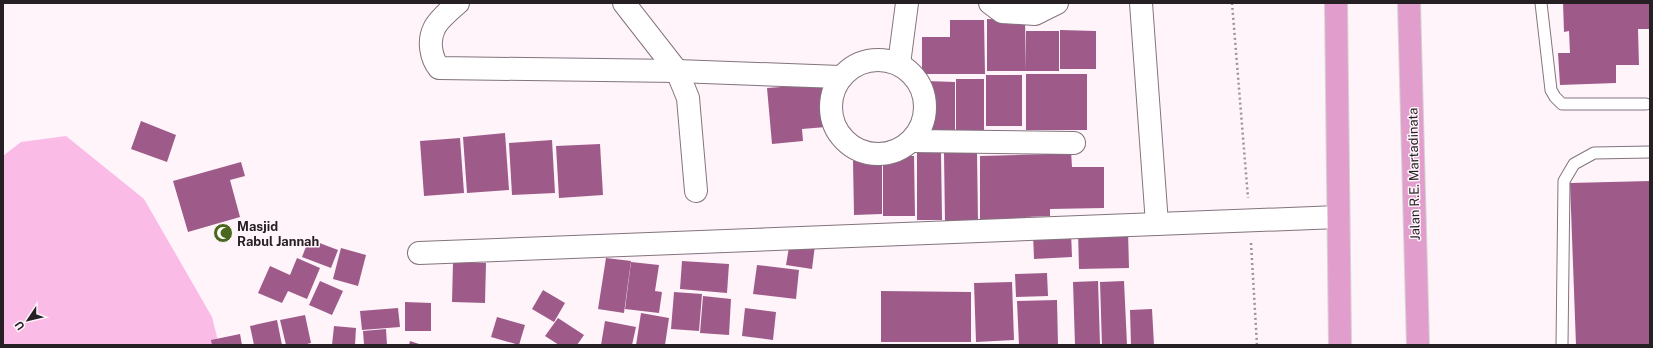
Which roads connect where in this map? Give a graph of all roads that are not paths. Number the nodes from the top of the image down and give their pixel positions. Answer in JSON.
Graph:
{"nodes":[{"id":1,"x":458,"y":3,"type":"edge"},
{"id":2,"x":624,"y":3,"type":"edge"},
{"id":3,"x":907,"y":3,"type":"edge"},
{"id":4,"x":990,"y":3,"type":"edge"},
{"id":5,"x":1057,"y":3,"type":"edge"},
{"id":6,"x":1141,"y":3,"type":"edge"},
{"id":7,"x":1336,"y":3,"type":"edge"},
{"id":8,"x":1409,"y":3,"type":"edge"},
{"id":9,"x":1541,"y":3,"type":"edge"},
{"id":10,"x":899,"y":64,"type":"junction"},
{"id":11,"x":677,"y":71,"type":"junction"},
{"id":12,"x":840,"y":77,"type":"junction"},
{"id":13,"x":1646,"y":104,"type":"dead end"},
{"id":14,"x":912,"y":141,"type":"junction"},
{"id":15,"x":1074,"y":143,"type":"dead end"},
{"id":16,"x":1650,"y":152,"type":"edge"},
{"id":17,"x":696,"y":191,"type":"dead end"},
{"id":18,"x":1338,"y":217,"type":"junction"},
{"id":19,"x":1157,"y":224,"type":"junction"},
{"id":20,"x":419,"y":253,"type":"dead end"},
{"id":21,"x":1340,"y":345,"type":"edge"},
{"id":22,"x":1418,"y":345,"type":"edge"},
{"id":23,"x":1562,"y":345,"type":"edge"}],
"edges":[{"from":1,"to":11,"type":"street"},
{"from":2,"to":11,"type":"street"},
{"from":3,"to":10,"type":"street"},
{"from":4,"to":5,"type":"street"},
{"from":6,"to":19,"type":"street"},
{"from":7,"to":18,"type":"highway"},
{"from":8,"to":22,"type":"highway","name":"Jalan R.E. Martadinata"},
{"from":9,"to":13,"type":"lane"},
{"from":10,"to":12,"type":"street"},
{"from":10,"to":14,"type":"street"},
{"from":11,"to":12,"type":"street"},
{"from":11,"to":17,"type":"street"},
{"from":12,"to":14,"type":"street"},
{"from":14,"to":15,"type":"street"},
{"from":16,"to":23,"type":"lane"},
{"from":18,"to":19,"type":"street"},
{"from":18,"to":21,"type":"highway"},
{"from":19,"to":20,"type":"street"}]}
